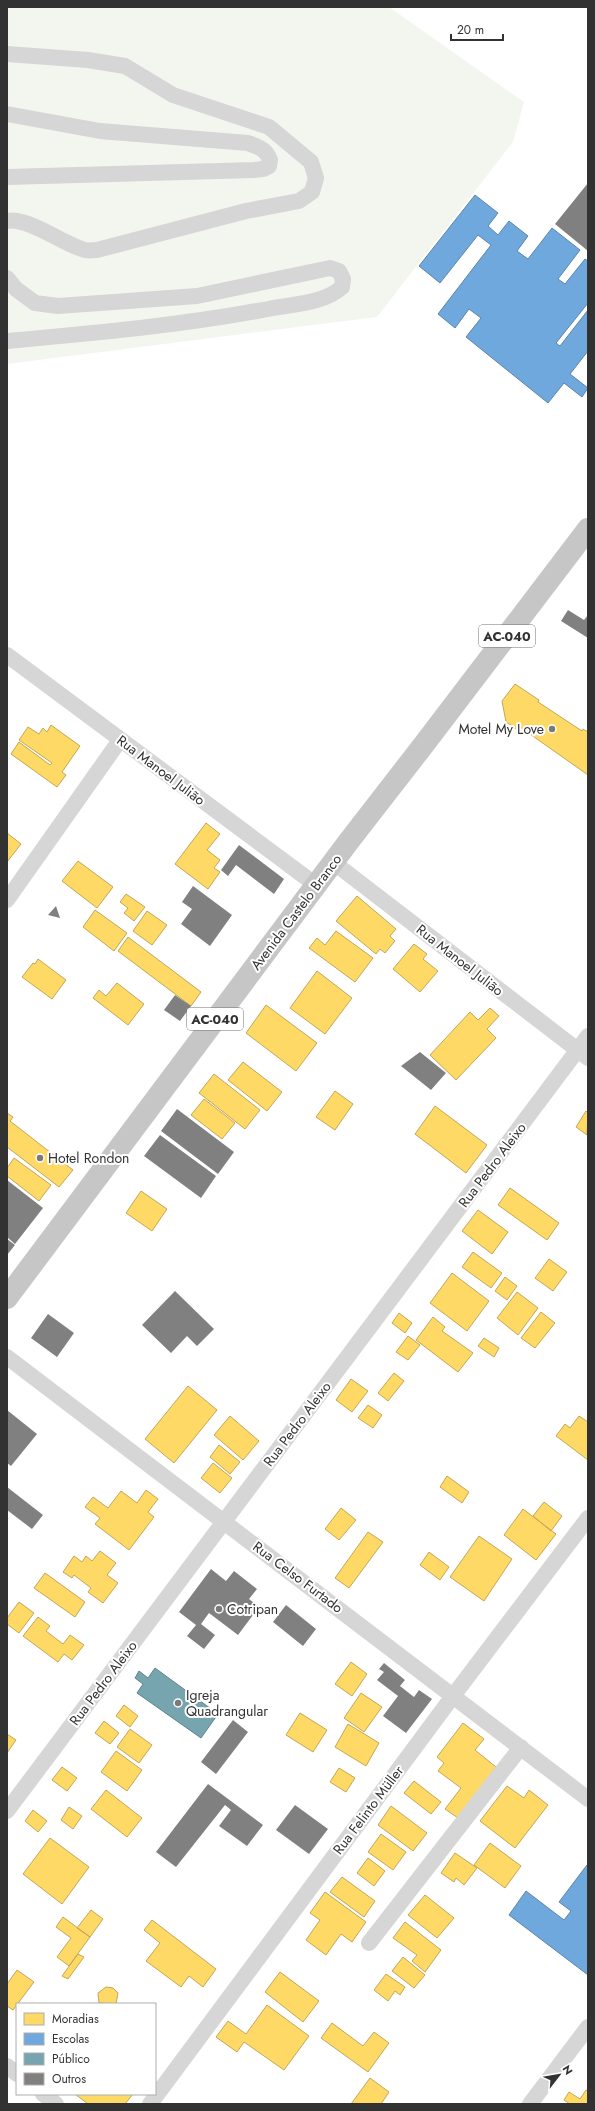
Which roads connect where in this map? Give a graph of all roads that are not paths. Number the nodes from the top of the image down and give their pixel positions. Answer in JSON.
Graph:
{"nodes":[{"id":1,"x":7,"y":54,"type":"edge"},
{"id":2,"x":7,"y":114,"type":"edge"},
{"id":3,"x":7,"y":177,"type":"edge"},
{"id":4,"x":7,"y":221,"type":"edge"},
{"id":5,"x":7,"y":278,"type":"edge"},
{"id":6,"x":7,"y":341,"type":"edge"},
{"id":7,"x":588,"y":529,"type":"edge"},
{"id":8,"x":7,"y":655,"type":"edge"},
{"id":9,"x":120,"y":740,"type":"junction"},
{"id":10,"x":333,"y":862,"type":"junction"},
{"id":11,"x":316,"y":885,"type":"junction"},
{"id":12,"x":7,"y":900,"type":"edge"},
{"id":13,"x":588,"y":1036,"type":"edge"},
{"id":14,"x":583,"y":1054,"type":"edge"},
{"id":15,"x":7,"y":1298,"type":"edge"},
{"id":16,"x":7,"y":1357,"type":"edge"},
{"id":17,"x":588,"y":1518,"type":"edge"},
{"id":18,"x":224,"y":1521,"type":"junction"},
{"id":19,"x":453,"y":1696,"type":"junction"},
{"id":20,"x":521,"y":1747,"type":"junction"},
{"id":21,"x":588,"y":1799,"type":"edge"},
{"id":22,"x":7,"y":1811,"type":"edge"},
{"id":23,"x":369,"y":1943,"type":"dead end"},
{"id":24,"x":588,"y":2027,"type":"edge"},
{"id":25,"x":7,"y":2066,"type":"edge"},
{"id":26,"x":16,"y":2073,"type":"edge"},
{"id":27,"x":44,"y":2095,"type":"edge"},
{"id":28,"x":56,"y":2104,"type":"edge"},
{"id":29,"x":150,"y":2104,"type":"edge"},
{"id":30,"x":530,"y":2104,"type":"edge"}],
"edges":[{"from":1,"to":4,"type":"street"},
{"from":2,"to":3,"type":"street"},
{"from":5,"to":6,"type":"street"},
{"from":7,"to":10,"type":"highway","name":"Avenida Castelo Branco","number":"AC-040"},
{"from":8,"to":9,"type":"street","name":"Rua Manoel Julião"},
{"from":9,"to":11,"type":"street","name":"Rua Manoel Julião"},
{"from":9,"to":12,"type":"street"},
{"from":10,"to":11,"type":"highway","name":"Avenida Castelo Branco","number":"AC-040"},
{"from":10,"to":14,"type":"street","name":"Rua Manoel Julião"},
{"from":11,"to":15,"type":"highway","name":"Avenida Castelo Branco","number":"AC-040"},
{"from":13,"to":14,"type":"street","name":"Rua Pedro Aleixo"},
{"from":14,"to":18,"type":"street","name":"Rua Pedro Aleixo"},
{"from":16,"to":18,"type":"street","name":"Rua Celso Furtado"},
{"from":17,"to":19,"type":"street","name":"Rua Felinto Müller"},
{"from":18,"to":19,"type":"street","name":"Rua Celso Furtado"},
{"from":18,"to":22,"type":"street","name":"Rua Pedro Aleixo"},
{"from":19,"to":20,"type":"street","name":"Rua Celso Furtado"},
{"from":19,"to":29,"type":"street","name":"Rua Felinto Müller"},
{"from":20,"to":21,"type":"street","name":"Rua Celso Furtado"},
{"from":20,"to":23,"type":"street"},
{"from":24,"to":30,"type":"street"},
{"from":25,"to":26,"type":"street"},
{"from":27,"to":28,"type":"street"}]}
